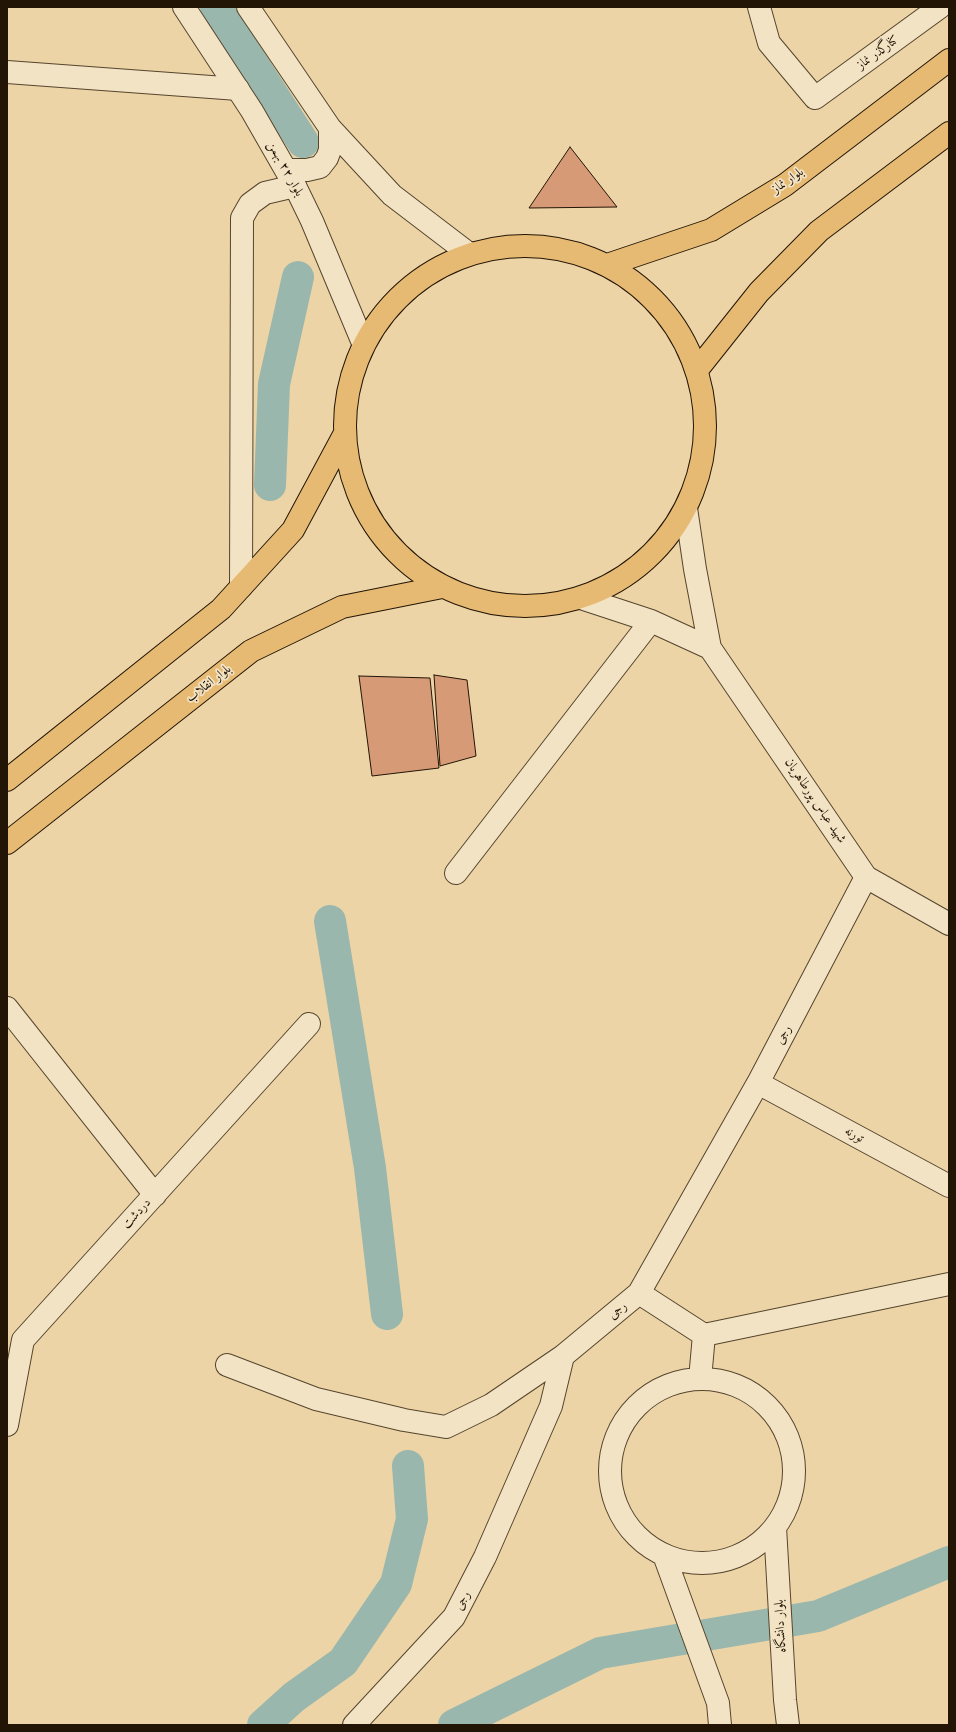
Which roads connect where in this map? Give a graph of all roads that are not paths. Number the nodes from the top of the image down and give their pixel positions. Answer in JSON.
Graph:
{"nodes":[{"id":1,"x":184,"y":7,"type":"edge"},
{"id":2,"x":248,"y":7,"type":"edge"},
{"id":3,"x":759,"y":7,"type":"edge"},
{"id":4,"x":940,"y":7,"type":"edge"},
{"id":5,"x":949,"y":60,"type":"edge"},
{"id":6,"x":7,"y":72,"type":"edge"},
{"id":7,"x":238,"y":89,"type":"junction"},
{"id":8,"x":330,"y":128,"type":"junction"},
{"id":9,"x":949,"y":133,"type":"edge"},
{"id":10,"x":291,"y":178,"type":"junction"},
{"id":11,"x":468,"y":253,"type":"junction"},
{"id":12,"x":607,"y":265,"type":"junction"},
{"id":13,"x":363,"y":344,"type":"junction"},
{"id":14,"x":697,"y":370,"type":"junction"},
{"id":15,"x":344,"y":435,"type":"junction"},
{"id":16,"x":686,"y":508,"type":"junction"},
{"id":17,"x":240,"y":587,"type":"junction"},
{"id":18,"x":442,"y":587,"type":"junction"},
{"id":19,"x":581,"y":598,"type":"junction"},
{"id":20,"x":651,"y":620,"type":"junction"},
{"id":21,"x":710,"y":648,"type":"junction"},
{"id":22,"x":8,"y":778,"type":"edge"},
{"id":23,"x":7,"y":843,"type":"edge"},
{"id":24,"x":456,"y":873,"type":"dead end"},
{"id":25,"x":866,"y":877,"type":"junction"},
{"id":26,"x":949,"y":924,"type":"edge"},
{"id":27,"x":7,"y":1008,"type":"edge"},
{"id":28,"x":309,"y":1024,"type":"dead end"},
{"id":29,"x":758,"y":1083,"type":"junction"},
{"id":30,"x":949,"y":1186,"type":"edge"},
{"id":31,"x":155,"y":1194,"type":"junction"},
{"id":32,"x":949,"y":1284,"type":"edge"},
{"id":33,"x":639,"y":1293,"type":"junction"},
{"id":34,"x":704,"y":1335,"type":"junction"},
{"id":35,"x":563,"y":1356,"type":"junction"},
{"id":36,"x":227,"y":1365,"type":"dead end"},
{"id":37,"x":700,"y":1379,"type":"junction"},
{"id":38,"x":7,"y":1425,"type":"edge"},
{"id":39,"x":775,"y":1527,"type":"junction"},
{"id":40,"x":664,"y":1555,"type":"junction"},
{"id":41,"x":354,"y":1725,"type":"edge"},
{"id":42,"x":720,"y":1725,"type":"edge"},
{"id":43,"x":788,"y":1725,"type":"edge"}],
"edges":[{"from":1,"to":7,"type":"street","name":"بلوار ۲۲ بهمن"},
{"from":2,"to":8,"type":"street"},
{"from":3,"to":4,"type":"street","name":"کنارگذر نماز"},
{"from":5,"to":12,"type":"main road","name":"بلوار نماز"},
{"from":6,"to":7,"type":"street"},
{"from":7,"to":10,"type":"street","name":"بلوار ۲۲ بهمن"},
{"from":8,"to":10,"type":"street"},
{"from":8,"to":11,"type":"street"},
{"from":9,"to":14,"type":"main road"},
{"from":10,"to":13,"type":"street","name":"بلوار ۲۲ بهمن"},
{"from":10,"to":17,"type":"street"},
{"from":11,"to":12,"type":"main road"},
{"from":11,"to":13,"type":"main road"},
{"from":12,"to":14,"type":"main road"},
{"from":13,"to":15,"type":"main road"},
{"from":14,"to":16,"type":"main road"},
{"from":15,"to":17,"type":"main road"},
{"from":15,"to":18,"type":"main road"},
{"from":16,"to":19,"type":"main road"},
{"from":16,"to":21,"type":"street"},
{"from":17,"to":22,"type":"main road"},
{"from":18,"to":19,"type":"main road"},
{"from":18,"to":23,"type":"main road","name":"بلوار انقلاب"},
{"from":19,"to":20,"type":"street"},
{"from":20,"to":21,"type":"street"},
{"from":20,"to":24,"type":"street"},
{"from":21,"to":25,"type":"street","name":"شهید عباس پورطاهریان"},
{"from":25,"to":26,"type":"street","name":"شهید عباس پورطاهریان"},
{"from":25,"to":29,"type":"street","name":"رجی"},
{"from":27,"to":31,"type":"street"},
{"from":28,"to":31,"type":"street","name":"دردشت"},
{"from":29,"to":30,"type":"street","name":"تورنه"},
{"from":29,"to":33,"type":"street","name":"رجی"},
{"from":31,"to":38,"type":"street","name":"دردشت"},
{"from":32,"to":34,"type":"street"},
{"from":33,"to":34,"type":"street"},
{"from":33,"to":35,"type":"street","name":"رجی"},
{"from":34,"to":37,"type":"street"},
{"from":35,"to":36,"type":"street"},
{"from":35,"to":41,"type":"street","name":"رجی"},
{"from":37,"to":39,"type":"street"},
{"from":37,"to":40,"type":"street"},
{"from":39,"to":40,"type":"street"},
{"from":39,"to":43,"type":"street","name":"بلوار دانشگاه"},
{"from":40,"to":42,"type":"street"}]}
